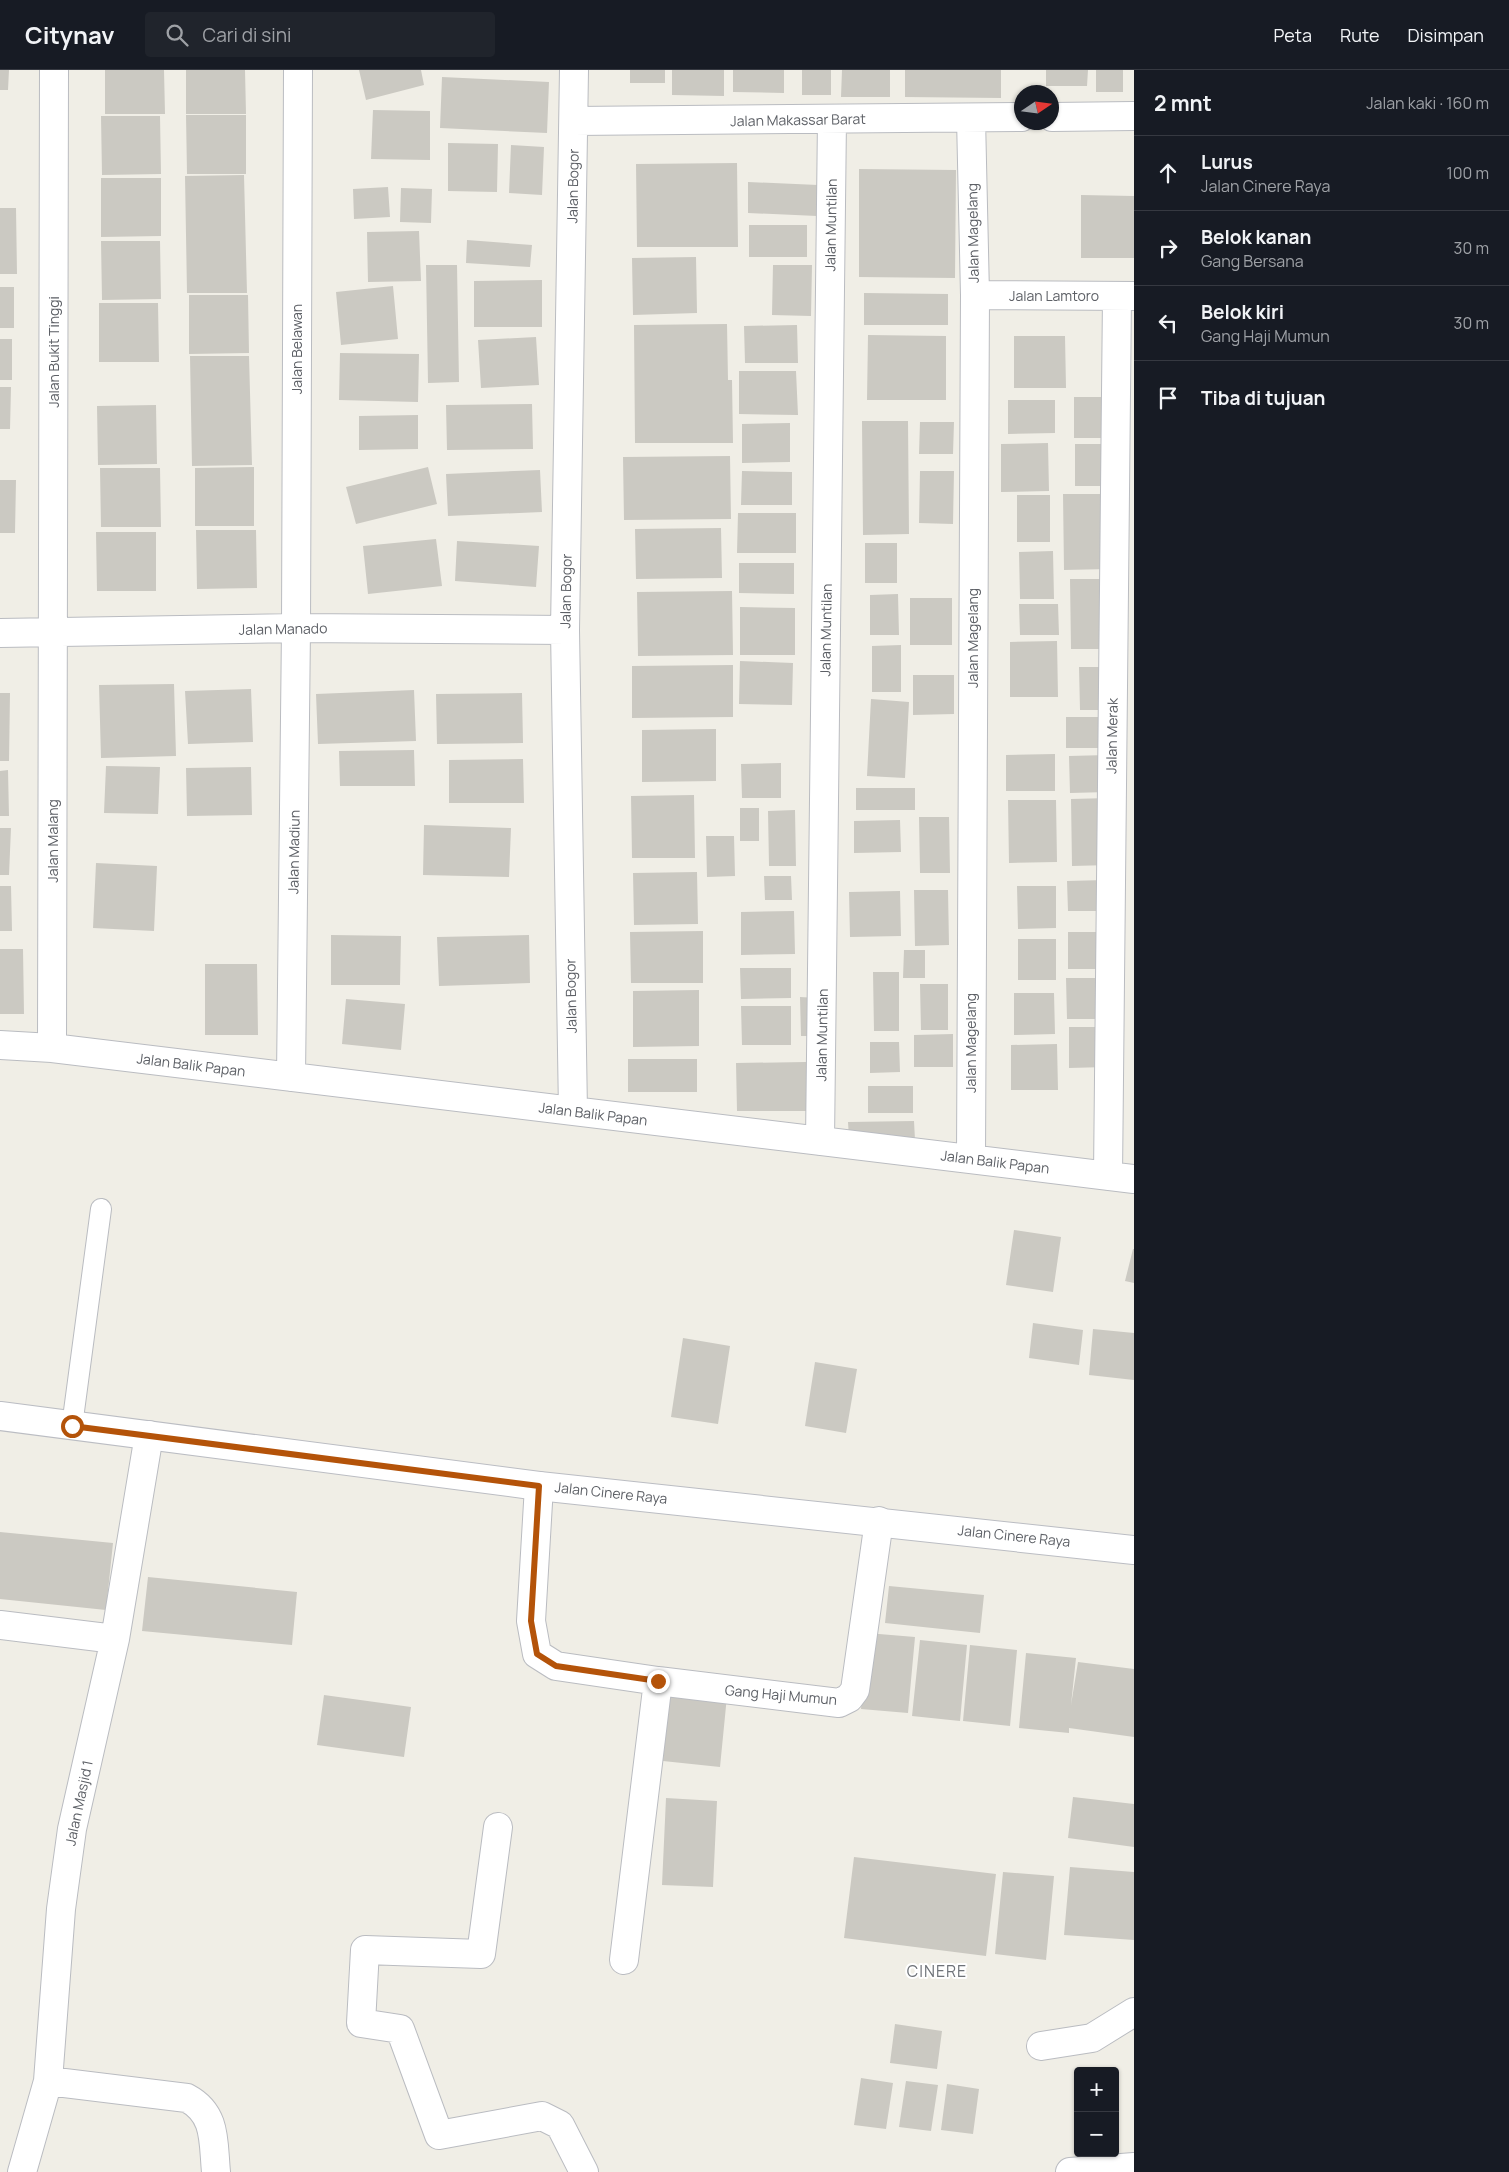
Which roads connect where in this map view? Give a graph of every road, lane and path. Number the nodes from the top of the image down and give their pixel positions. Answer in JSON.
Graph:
{"nodes":[{"id":1,"x":54,"y":70,"type":"edge"},
{"id":2,"x":298,"y":70,"type":"edge"},
{"id":3,"x":574,"y":70,"type":"edge"},
{"id":4,"x":1134,"y":116,"type":"edge"},
{"id":5,"x":1014,"y":117,"type":"edge"},
{"id":6,"x":1059,"y":117,"type":"edge"},
{"id":7,"x":971,"y":118,"type":"junction"},
{"id":8,"x":832,"y":119,"type":"junction"},
{"id":9,"x":574,"y":121,"type":"junction"},
{"id":10,"x":975,"y":295,"type":"junction"},
{"id":11,"x":1126,"y":296,"type":"edge"},
{"id":12,"x":296,"y":628,"type":"junction"},
{"id":13,"x":565,"y":630,"type":"junction"},
{"id":14,"x":0,"y":633,"type":"edge"},
{"id":15,"x":54,"y":634,"type":"junction"},
{"id":16,"x":0,"y":1045,"type":"edge"},
{"id":17,"x":52,"y":1048,"type":"junction"},
{"id":18,"x":291,"y":1077,"type":"junction"},
{"id":19,"x":573,"y":1111,"type":"junction"},
{"id":20,"x":820,"y":1141,"type":"junction"},
{"id":21,"x":970,"y":1159,"type":"junction"},
{"id":22,"x":1121,"y":1177,"type":"edge"},
{"id":23,"x":101,"y":1209,"type":"dead end"},
{"id":24,"x":0,"y":1416,"type":"edge"},
{"id":25,"x":72,"y":1426,"type":"junction"},
{"id":26,"x":149,"y":1435,"type":"junction"},
{"id":27,"x":539,"y":1494,"type":"junction"},
{"id":28,"x":879,"y":1521,"type":"junction"},
{"id":29,"x":1134,"y":1550,"type":"edge"},
{"id":30,"x":0,"y":1626,"type":"edge"},
{"id":31,"x":115,"y":1639,"type":"junction"},
{"id":32,"x":658,"y":1681,"type":"junction"},
{"id":33,"x":498,"y":1827,"type":"dead end"},
{"id":34,"x":624,"y":1960,"type":"dead end"},
{"id":35,"x":1134,"y":2012,"type":"edge"},
{"id":36,"x":1041,"y":2046,"type":"dead end"},
{"id":37,"x":48,"y":2081,"type":"junction"},
{"id":38,"x":1134,"y":2167,"type":"edge"},
{"id":39,"x":22,"y":2172,"type":"edge"},
{"id":40,"x":216,"y":2172,"type":"edge"},
{"id":41,"x":584,"y":2172,"type":"edge"},
{"id":42,"x":1070,"y":2172,"type":"edge"}],
"edges":[{"from":1,"to":15,"type":"street","name":"Jalan Bukit Tinggi"},
{"from":2,"to":12,"type":"street","name":"Jalan Belawan"},
{"from":3,"to":9,"type":"street","name":"Jalan Bogor"},
{"from":4,"to":6,"type":"street"},
{"from":5,"to":7,"type":"street","name":"Jalan Makassar Barat"},
{"from":7,"to":8,"type":"street","name":"Jalan Makassar Barat"},
{"from":7,"to":10,"type":"street","name":"Jalan Magelang"},
{"from":8,"to":9,"type":"street","name":"Jalan Makassar Barat"},
{"from":8,"to":20,"type":"street","name":"Jalan Muntilan"},
{"from":9,"to":13,"type":"street","name":"Jalan Bogor"},
{"from":10,"to":11,"type":"street","name":"Jalan Lamtoro"},
{"from":10,"to":21,"type":"street","name":"Jalan Magelang"},
{"from":11,"to":22,"type":"street","name":"Jalan Merak"},
{"from":12,"to":13,"type":"street","name":"Jalan Manado"},
{"from":12,"to":15,"type":"street","name":"Jalan Manado"},
{"from":12,"to":18,"type":"street","name":"Jalan Madiun"},
{"from":13,"to":19,"type":"street","name":"Jalan Bogor"},
{"from":14,"to":15,"type":"street","name":"Jalan Manado"},
{"from":15,"to":17,"type":"street","name":"Jalan Malang"},
{"from":16,"to":17,"type":"street","name":"Jalan Balik Papan"},
{"from":17,"to":18,"type":"street","name":"Jalan Balik Papan"},
{"from":18,"to":19,"type":"street","name":"Jalan Balik Papan"},
{"from":19,"to":20,"type":"street","name":"Jalan Balik Papan"},
{"from":20,"to":21,"type":"street","name":"Jalan Balik Papan"},
{"from":21,"to":22,"type":"street","name":"Jalan Balik Papan"},
{"from":23,"to":25,"type":"lane"},
{"from":24,"to":25,"type":"street","name":"Jalan Cinere Raya"},
{"from":25,"to":26,"type":"street","name":"Jalan Cinere Raya"},
{"from":26,"to":27,"type":"street","name":"Jalan Cinere Raya"},
{"from":26,"to":31,"type":"street","name":"Jalan Masjid 1"},
{"from":27,"to":28,"type":"street","name":"Jalan Cinere Raya"},
{"from":27,"to":32,"type":"street","name":"Gang Haji Mumun"},
{"from":28,"to":29,"type":"street","name":"Jalan Cinere Raya"},
{"from":28,"to":32,"type":"street","name":"Gang Haji Mumun"},
{"from":30,"to":31,"type":"street"},
{"from":31,"to":37,"type":"street","name":"Jalan Masjid 1"},
{"from":32,"to":34,"type":"street"},
{"from":33,"to":41,"type":"street"},
{"from":35,"to":36,"type":"street"},
{"from":37,"to":39,"type":"street","name":"Jalan Masjid 1"},
{"from":37,"to":40,"type":"street"},
{"from":38,"to":42,"type":"street"}]}
